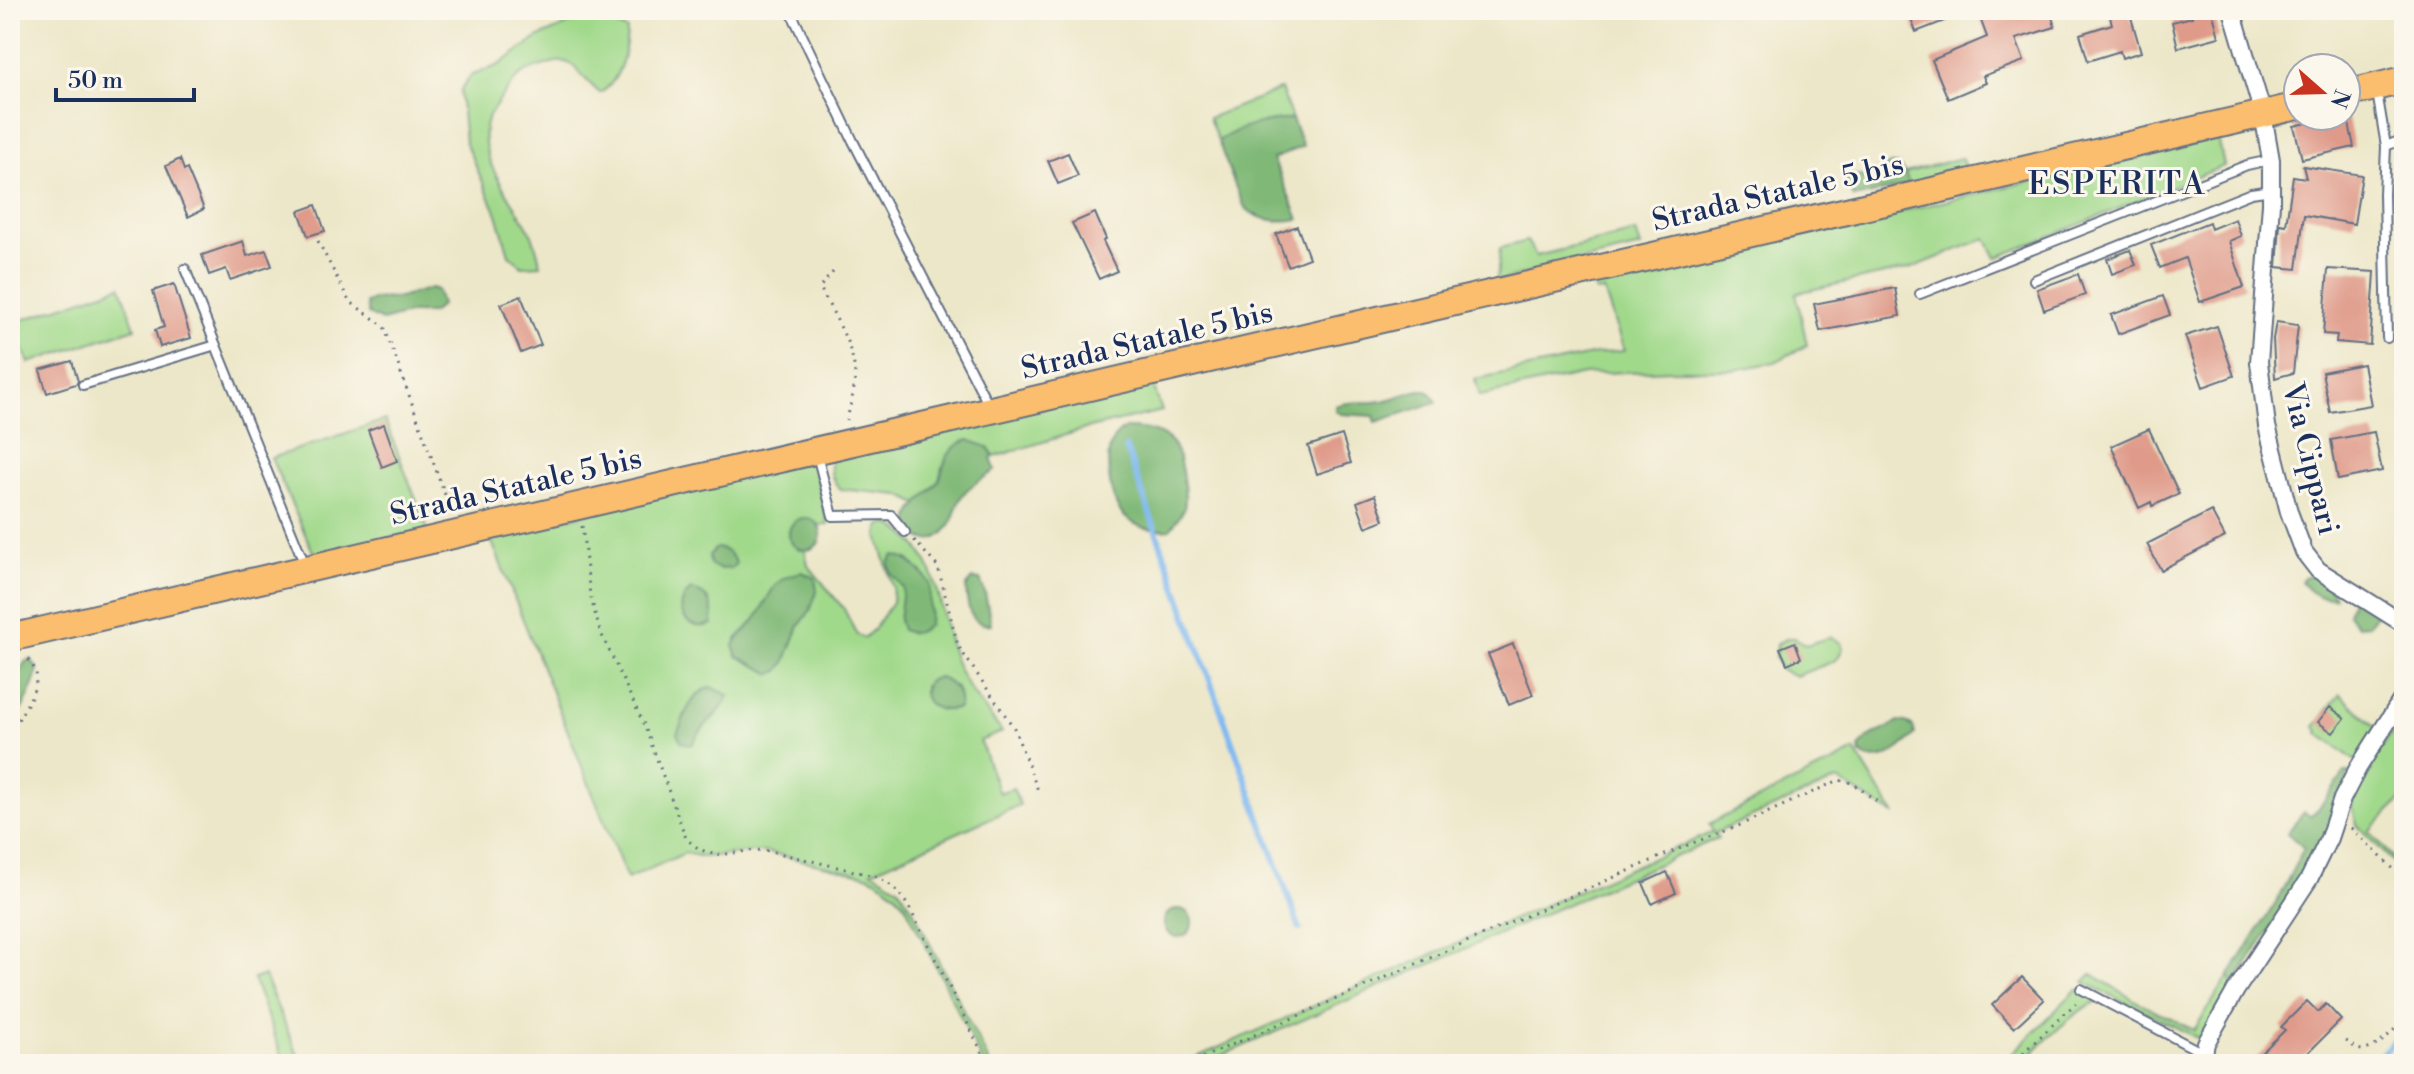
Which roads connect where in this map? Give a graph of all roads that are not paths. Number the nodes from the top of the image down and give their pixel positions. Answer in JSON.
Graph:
{"nodes":[{"id":1,"x":790,"y":10,"type":"edge"},
{"id":2,"x":2232,"y":10,"type":"edge"},
{"id":3,"x":2404,"y":80,"type":"edge"},
{"id":4,"x":2376,"y":87,"type":"junction"},
{"id":5,"x":2362,"y":90,"type":"edge"},
{"id":6,"x":2282,"y":110,"type":"edge"},
{"id":7,"x":2263,"y":114,"type":"junction"},
{"id":8,"x":2404,"y":139,"type":"edge"},
{"id":9,"x":2386,"y":146,"type":"junction"},
{"id":10,"x":2271,"y":160,"type":"junction"},
{"id":11,"x":2272,"y":190,"type":"junction"},
{"id":12,"x":185,"y":269,"type":"dead end"},
{"id":13,"x":2034,"y":280,"type":"dead end"},
{"id":14,"x":1920,"y":294,"type":"dead end"},
{"id":15,"x":2387,"y":338,"type":"dead end"},
{"id":16,"x":216,"y":345,"type":"junction"},
{"id":17,"x":83,"y":385,"type":"dead end"},
{"id":18,"x":991,"y":410,"type":"junction"},
{"id":19,"x":816,"y":451,"type":"junction"},
{"id":20,"x":905,"y":532,"type":"road end"},
{"id":21,"x":306,"y":568,"type":"junction"},
{"id":22,"x":2404,"y":624,"type":"edge"},
{"id":23,"x":11,"y":638,"type":"edge"},
{"id":24,"x":2404,"y":696,"type":"edge"},
{"id":25,"x":2084,"y":990,"type":"road end"},
{"id":26,"x":2203,"y":1058,"type":"edge"}],
"edges":[{"from":1,"to":18,"type":"lane"},
{"from":2,"to":7,"type":"street","name":"Via Cippari"},
{"from":3,"to":4,"type":"main road"},
{"from":4,"to":5,"type":"main road"},
{"from":4,"to":9,"type":"lane"},
{"from":6,"to":7,"type":"main road","name":"Strada Statale 5 bis"},
{"from":7,"to":10,"type":"street","name":"Via Cippari"},
{"from":7,"to":18,"type":"main road","name":"Strada Statale 5 bis"},
{"from":8,"to":9,"type":"lane"},
{"from":9,"to":15,"type":"lane"},
{"from":10,"to":11,"type":"street","name":"Via Cippari"},
{"from":10,"to":14,"type":"lane"},
{"from":11,"to":13,"type":"lane"},
{"from":11,"to":22,"type":"street","name":"Via Cippari"},
{"from":12,"to":16,"type":"lane"},
{"from":16,"to":17,"type":"lane"},
{"from":16,"to":21,"type":"lane"},
{"from":18,"to":19,"type":"main road","name":"Strada Statale 5 bis"},
{"from":19,"to":20,"type":"lane"},
{"from":19,"to":21,"type":"main road","name":"Strada Statale 5 bis"},
{"from":21,"to":23,"type":"main road","name":"Strada Statale 5 bis"},
{"from":24,"to":26,"type":"street"},
{"from":25,"to":26,"type":"lane"}]}
